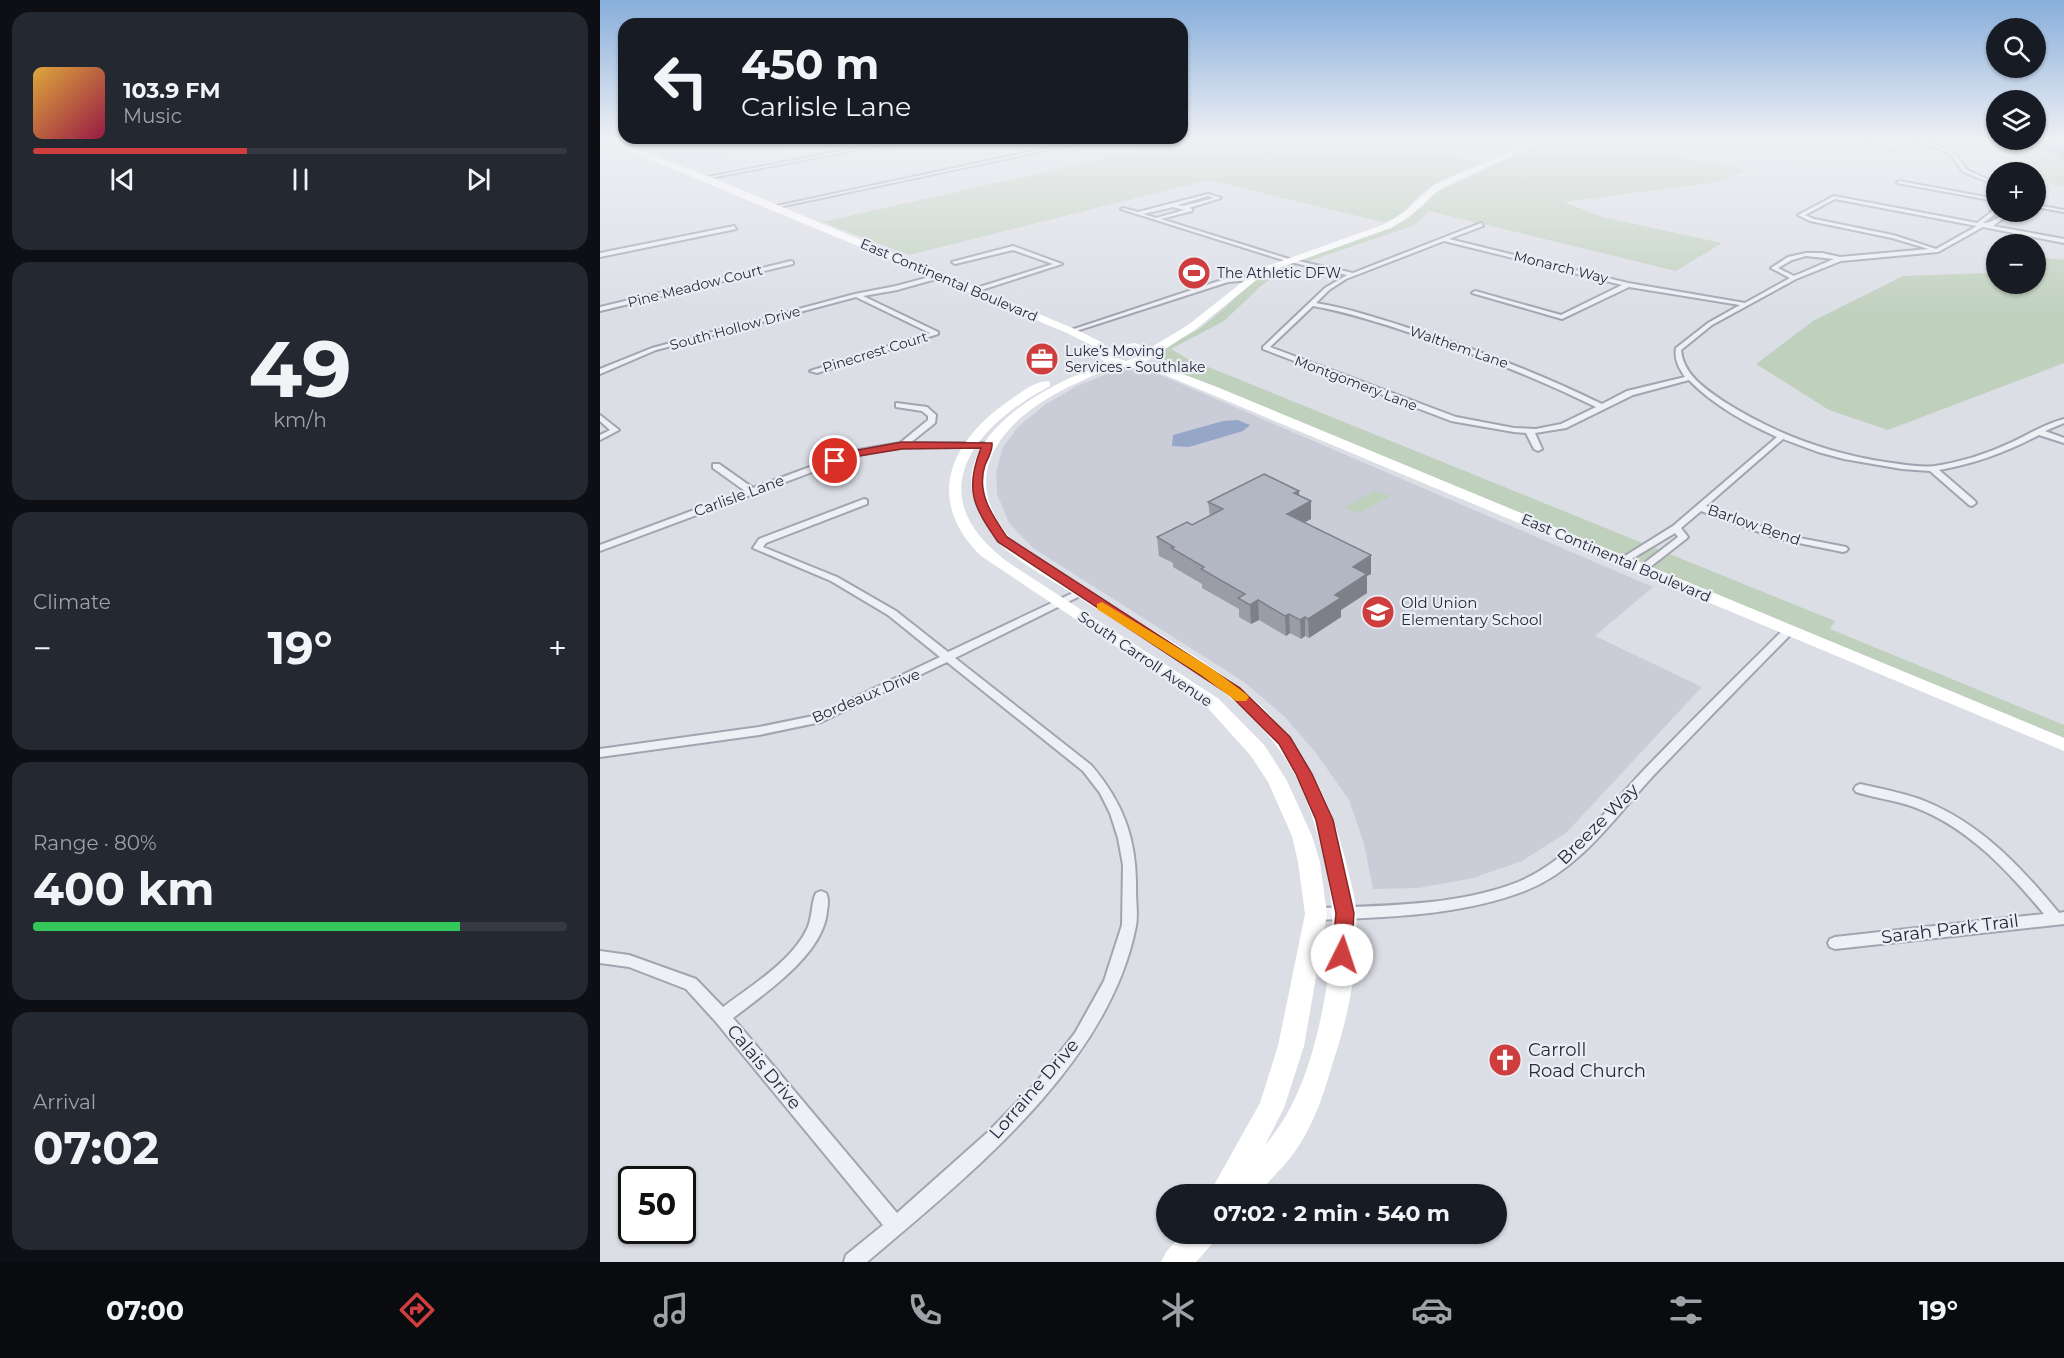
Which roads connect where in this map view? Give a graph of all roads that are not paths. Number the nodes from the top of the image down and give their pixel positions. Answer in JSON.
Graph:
{"nodes":[{"id":1,"x":755,"y":199,"type":"edge"},
{"id":2,"x":812,"y":199,"type":"edge"},
{"id":3,"x":1194,"y":199,"type":"edge"},
{"id":4,"x":1216,"y":199,"type":"edge"},
{"id":5,"x":1423,"y":199,"type":"edge"},
{"id":6,"x":1830,"y":199,"type":"edge"},
{"id":7,"x":1844,"y":199,"type":"edge"},
{"id":8,"x":1173,"y":205,"type":"junction"},
{"id":9,"x":774,"y":207,"type":"junction"},
{"id":10,"x":1183,"y":208,"type":"junction"},
{"id":11,"x":2046,"y":208,"type":"edge"},
{"id":12,"x":1123,"y":209,"type":"dead end"},
{"id":13,"x":2064,"y":211,"type":"edge"},
{"id":14,"x":1139,"y":214,"type":"junction"},
{"id":15,"x":1156,"y":219,"type":"junction"},
{"id":16,"x":1986,"y":219,"type":"edge"},
{"id":17,"x":1995,"y":222,"type":"edge"},
{"id":18,"x":1481,"y":225,"type":"dead end"},
{"id":19,"x":1983,"y":225,"type":"junction"},
{"id":20,"x":734,"y":228,"type":"dead end"},
{"id":21,"x":1442,"y":239,"type":"junction"},
{"id":22,"x":2064,"y":241,"type":"edge"},
{"id":23,"x":1938,"y":250,"type":"junction"},
{"id":24,"x":600,"y":255,"type":"edge"},
{"id":25,"x":1840,"y":259,"type":"junction"},
{"id":26,"x":1288,"y":260,"type":"junction"},
{"id":27,"x":955,"y":262,"type":"dead end"},
{"id":28,"x":791,"y":263,"type":"dead end"},
{"id":29,"x":937,"y":275,"type":"junction"},
{"id":30,"x":1348,"y":276,"type":"junction"},
{"id":31,"x":1794,"y":278,"type":"junction"},
{"id":32,"x":1249,"y":279,"type":"junction"},
{"id":33,"x":1628,"y":285,"type":"junction"},
{"id":34,"x":975,"y":290,"type":"junction"},
{"id":35,"x":1475,"y":293,"type":"dead end"},
{"id":36,"x":857,"y":295,"type":"junction"},
{"id":37,"x":1311,"y":304,"type":"junction"},
{"id":38,"x":1740,"y":307,"type":"junction"},
{"id":39,"x":600,"y":309,"type":"edge"},
{"id":40,"x":1071,"y":332,"type":"junction"},
{"id":41,"x":1177,"y":335,"type":"junction"},
{"id":42,"x":1090,"y":340,"type":"junction"},
{"id":43,"x":1130,"y":346,"type":"junction"},
{"id":44,"x":1105,"y":355,"type":"junction"},
{"id":45,"x":1149,"y":355,"type":"junction"},
{"id":46,"x":1122,"y":364,"type":"junction"},
{"id":47,"x":814,"y":371,"type":"dead end"},
{"id":48,"x":600,"y":372,"type":"edge"},
{"id":49,"x":1168,"y":372,"type":"junction"},
{"id":50,"x":1689,"y":378,"type":"junction"},
{"id":51,"x":899,"y":405,"type":"dead end"},
{"id":52,"x":1603,"y":407,"type":"junction"},
{"id":53,"x":600,"y":417,"type":"edge"},
{"id":54,"x":2064,"y":421,"type":"edge"},
{"id":55,"x":1529,"y":430,"type":"junction"},
{"id":56,"x":2039,"y":432,"type":"junction"},
{"id":57,"x":1781,"y":437,"type":"junction"},
{"id":58,"x":600,"y":438,"type":"edge"},
{"id":59,"x":2064,"y":441,"type":"edge"},
{"id":60,"x":968,"y":445,"type":"junction"},
{"id":61,"x":988,"y":445,"type":"junction"},
{"id":62,"x":902,"y":446,"type":"junction"},
{"id":63,"x":1538,"y":449,"type":"dead end"},
{"id":64,"x":716,"y":466,"type":"dead end"},
{"id":65,"x":1933,"y":469,"type":"junction"},
{"id":66,"x":751,"y":491,"type":"junction"},
{"id":67,"x":864,"y":502,"type":"dead end"},
{"id":68,"x":1972,"y":503,"type":"dead end"},
{"id":69,"x":1700,"y":507,"type":"junction"},
{"id":70,"x":1676,"y":528,"type":"junction"},
{"id":71,"x":600,"y":548,"type":"edge"},
{"id":72,"x":1843,"y":549,"type":"dead end"},
{"id":73,"x":1623,"y":561,"type":"junction"},
{"id":74,"x":1642,"y":569,"type":"junction"},
{"id":75,"x":1072,"y":598,"type":"junction"},
{"id":76,"x":1788,"y":631,"type":"junction"},
{"id":77,"x":948,"y":659,"type":"junction"},
{"id":78,"x":2064,"y":745,"type":"edge"},
{"id":79,"x":600,"y":753,"type":"edge"},
{"id":80,"x":1860,"y":789,"type":"dead end"},
{"id":81,"x":821,"y":897,"type":"dead end"},
{"id":82,"x":1345,"y":913,"type":"junction"},
{"id":83,"x":1316,"y":914,"type":"junction"},
{"id":84,"x":2059,"y":918,"type":"edge"},
{"id":85,"x":1835,"y":943,"type":"dead end"},
{"id":86,"x":600,"y":957,"type":"edge"},
{"id":87,"x":723,"y":1017,"type":"junction"},
{"id":88,"x":1229,"y":1184,"type":"edge"},
{"id":89,"x":1247,"y":1184,"type":"edge"},
{"id":90,"x":895,"y":1225,"type":"junction"},
{"id":91,"x":1193,"y":1244,"type":"edge"},
{"id":92,"x":854,"y":1262,"type":"edge"},
{"id":93,"x":1176,"y":1262,"type":"edge"}],
"edges":[{"from":1,"to":9,"type":"main road","name":"East Continental Boulevard"},
{"from":2,"to":9,"type":"street"},
{"from":3,"to":8,"type":"street"},
{"from":4,"to":10,"type":"street"},
{"from":5,"to":26,"type":"main road","name":"South Carroll Avenue"},
{"from":6,"to":23,"type":"street"},
{"from":7,"to":19,"type":"street"},
{"from":8,"to":10,"type":"street"},
{"from":8,"to":14,"type":"street"},
{"from":9,"to":29,"type":"main road","name":"East Continental Boulevard"},
{"from":10,"to":15,"type":"street"},
{"from":11,"to":13,"type":"street"},
{"from":12,"to":14,"type":"street"},
{"from":14,"to":15,"type":"street"},
{"from":15,"to":26,"type":"street"},
{"from":16,"to":19,"type":"street"},
{"from":17,"to":19,"type":"street"},
{"from":18,"to":21,"type":"street","name":"Montgomery Lane"},
{"from":19,"to":22,"type":"street"},
{"from":19,"to":23,"type":"street"},
{"from":20,"to":24,"type":"street"},
{"from":21,"to":30,"type":"street","name":"Montgomery Lane"},
{"from":21,"to":33,"type":"street","name":"Monarch Way"},
{"from":23,"to":25,"type":"street"},
{"from":25,"to":31,"type":"street"},
{"from":25,"to":31,"type":"street"},
{"from":26,"to":30,"type":"street"},
{"from":26,"to":32,"type":"main road","name":"South Carroll Avenue"},
{"from":27,"to":34,"type":"street"},
{"from":28,"to":39,"type":"street","name":"Pine Meadow Court"},
{"from":29,"to":34,"type":"main road","name":"East Continental Boulevard"},
{"from":29,"to":36,"type":"street","name":"South Hollow Drive"},
{"from":30,"to":37,"type":"street","name":"Montgomery Lane"},
{"from":31,"to":38,"type":"street"},
{"from":32,"to":40,"type":"street"},
{"from":32,"to":41,"type":"main road","name":"South Carroll Avenue"},
{"from":33,"to":35,"type":"street"},
{"from":33,"to":38,"type":"street","name":"Monarch Way"},
{"from":34,"to":40,"type":"main road","name":"East Continental Boulevard"},
{"from":36,"to":47,"type":"street","name":"Pinecrest Court"},
{"from":36,"to":48,"type":"street","name":"South Hollow Drive"},
{"from":37,"to":52,"type":"street","name":"Walthem Lane"},
{"from":37,"to":55,"type":"street","name":"Montgomery Lane"},
{"from":38,"to":50,"type":"street"},
{"from":40,"to":42,"type":"main road","name":"East Continental Boulevard"},
{"from":41,"to":43,"type":"main road","name":"South Carroll Avenue"},
{"from":41,"to":45,"type":"main road","name":"South Carroll Avenue"},
{"from":42,"to":43,"type":"main road","name":"East Continental Boulevard"},
{"from":42,"to":44,"type":"main road","name":"East Continental Boulevard"},
{"from":43,"to":44,"type":"main road","name":"South Carroll Avenue"},
{"from":43,"to":45,"type":"main road","name":"East Continental Boulevard"},
{"from":44,"to":46,"type":"main road","name":"East Continental Boulevard"},
{"from":44,"to":60,"type":"main road","name":"South Carroll Avenue"},
{"from":45,"to":46,"type":"main road","name":"South Carroll Avenue"},
{"from":45,"to":49,"type":"main road","name":"East Continental Boulevard"},
{"from":46,"to":49,"type":"main road","name":"East Continental Boulevard"},
{"from":46,"to":61,"type":"main road","name":"South Carroll Avenue"},
{"from":49,"to":73,"type":"main road","name":"East Continental Boulevard"},
{"from":50,"to":52,"type":"street","name":"Montgomery Lane"},
{"from":50,"to":57,"type":"street"},
{"from":51,"to":62,"type":"street"},
{"from":52,"to":55,"type":"street","name":"Montgomery Lane"},
{"from":53,"to":58,"type":"street"},
{"from":54,"to":56,"type":"street"},
{"from":55,"to":63,"type":"street"},
{"from":56,"to":59,"type":"street"},
{"from":56,"to":65,"type":"street"},
{"from":57,"to":65,"type":"street"},
{"from":57,"to":69,"type":"street"},
{"from":60,"to":61,"type":"street","name":"Carlisle Lane"},
{"from":60,"to":62,"type":"street","name":"Carlisle Lane"},
{"from":60,"to":75,"type":"main road","name":"South Carroll Avenue"},
{"from":61,"to":75,"type":"main road","name":"South Carroll Avenue"},
{"from":62,"to":66,"type":"street","name":"Carlisle Lane"},
{"from":64,"to":66,"type":"street"},
{"from":65,"to":68,"type":"street"},
{"from":66,"to":71,"type":"street","name":"Carlisle Lane"},
{"from":67,"to":77,"type":"street","name":"Lorraine Drive"},
{"from":69,"to":70,"type":"street"},
{"from":69,"to":72,"type":"street","name":"Barlow Bend"},
{"from":70,"to":73,"type":"street"},
{"from":70,"to":74,"type":"street"},
{"from":73,"to":74,"type":"main road","name":"East Continental Boulevard"},
{"from":74,"to":76,"type":"main road","name":"East Continental Boulevard"},
{"from":75,"to":77,"type":"street","name":"Bordeaux Drive"},
{"from":75,"to":82,"type":"main road","name":"South Carroll Avenue"},
{"from":75,"to":83,"type":"main road","name":"South Carroll Avenue"},
{"from":76,"to":78,"type":"main road","name":"East Continental Boulevard"},
{"from":76,"to":82,"type":"street","name":"Breeze Way"},
{"from":77,"to":79,"type":"street","name":"Bordeaux Drive"},
{"from":77,"to":90,"type":"street","name":"Lorraine Drive"},
{"from":80,"to":84,"type":"street"},
{"from":81,"to":87,"type":"street"},
{"from":82,"to":83,"type":"street","name":"Breeze Way"},
{"from":82,"to":89,"type":"main road","name":"South Carroll Avenue"},
{"from":83,"to":88,"type":"main road","name":"South Carroll Avenue"},
{"from":84,"to":85,"type":"street","name":"Sarah Park Trail"},
{"from":86,"to":87,"type":"street","name":"Calais Drive"},
{"from":87,"to":90,"type":"street","name":"Calais Drive"},
{"from":90,"to":92,"type":"street","name":"Lorraine Drive"},
{"from":91,"to":93,"type":"main road"}]}
